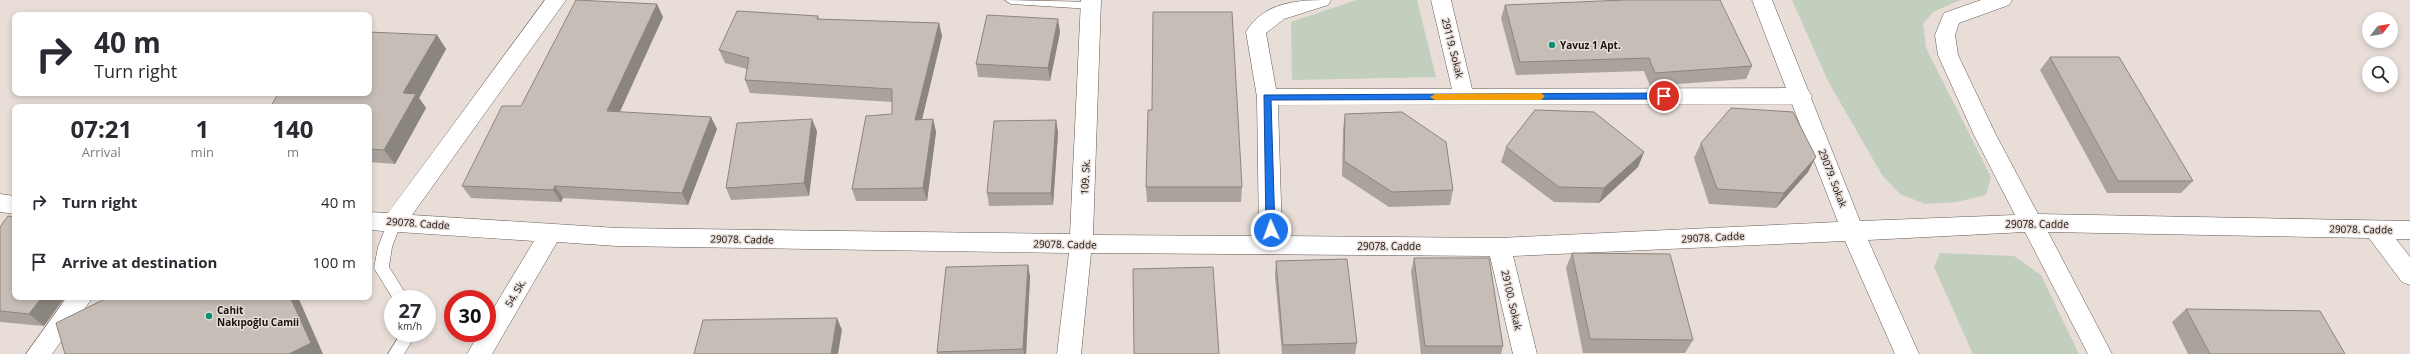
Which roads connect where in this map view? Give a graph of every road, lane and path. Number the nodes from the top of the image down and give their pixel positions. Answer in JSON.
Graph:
{"nodes":[{"id":1,"x":556,"y":0,"type":"edge"},
{"id":2,"x":1010,"y":0,"type":"edge"},
{"id":3,"x":1321,"y":0,"type":"edge"},
{"id":4,"x":1441,"y":0,"type":"edge"},
{"id":5,"x":1762,"y":0,"type":"edge"},
{"id":6,"x":2002,"y":0,"type":"edge"},
{"id":7,"x":1091,"y":2,"type":"edge"},
{"id":8,"x":1802,"y":96,"type":"junction"},
{"id":9,"x":1267,"y":97,"type":"junction"},
{"id":10,"x":1464,"y":97,"type":"junction"},
{"id":11,"x":0,"y":203,"type":"edge"},
{"id":12,"x":12,"y":205,"type":"edge"},
{"id":13,"x":372,"y":221,"type":"edge"},
{"id":14,"x":395,"y":221,"type":"junction"},
{"id":15,"x":2031,"y":223,"type":"junction"},
{"id":16,"x":2375,"y":229,"type":"junction"},
{"id":17,"x":1852,"y":230,"type":"junction"},
{"id":18,"x":2410,"y":230,"type":"edge"},
{"id":19,"x":551,"y":232,"type":"junction"},
{"id":20,"x":1081,"y":244,"type":"junction"},
{"id":21,"x":1271,"y":245,"type":"junction"},
{"id":22,"x":1499,"y":247,"type":"junction"},
{"id":23,"x":2410,"y":275,"type":"edge"},
{"id":24,"x":395,"y":290,"type":"edge"},
{"id":25,"x":79,"y":300,"type":"edge"},
{"id":26,"x":403,"y":342,"type":"edge"},
{"id":27,"x":38,"y":354,"type":"edge"},
{"id":28,"x":396,"y":354,"type":"edge"},
{"id":29,"x":479,"y":354,"type":"edge"},
{"id":30,"x":1069,"y":354,"type":"edge"},
{"id":31,"x":1525,"y":354,"type":"edge"},
{"id":32,"x":1907,"y":354,"type":"edge"},
{"id":33,"x":2100,"y":354,"type":"edge"}],
"edges":[{"from":1,"to":14,"type":"street"},
{"from":2,"to":7,"type":"lane"},
{"from":3,"to":9,"type":"street"},
{"from":4,"to":10,"type":"street","name":"29119. Sokak"},
{"from":5,"to":8,"type":"street","name":"29079. Sokak"},
{"from":6,"to":15,"type":"street"},
{"from":7,"to":20,"type":"street","name":"109. Sk."},
{"from":8,"to":10,"type":"street"},
{"from":8,"to":17,"type":"street","name":"29079. Sokak"},
{"from":9,"to":10,"type":"street"},
{"from":9,"to":21,"type":"street"},
{"from":11,"to":12,"type":"street"},
{"from":13,"to":14,"type":"street","name":"29078. Cadde"},
{"from":14,"to":19,"type":"street","name":"29078. Cadde"},
{"from":14,"to":24,"type":"lane"},
{"from":15,"to":16,"type":"street","name":"29078. Cadde"},
{"from":15,"to":17,"type":"street","name":"29078. Cadde"},
{"from":15,"to":33,"type":"street"},
{"from":16,"to":18,"type":"street","name":"29078. Cadde"},
{"from":16,"to":23,"type":"street"},
{"from":17,"to":22,"type":"street","name":"29078. Cadde"},
{"from":17,"to":32,"type":"street","name":"29079. Sokak"},
{"from":19,"to":20,"type":"street","name":"29078. Cadde"},
{"from":19,"to":29,"type":"street","name":"54. Sk."},
{"from":20,"to":21,"type":"street","name":"29078. Cadde"},
{"from":20,"to":30,"type":"street","name":"109. Sk."},
{"from":21,"to":22,"type":"street","name":"29078. Cadde"},
{"from":22,"to":31,"type":"street","name":"29100. Sokak"},
{"from":25,"to":27,"type":"street"},
{"from":26,"to":28,"type":"lane"}]}
